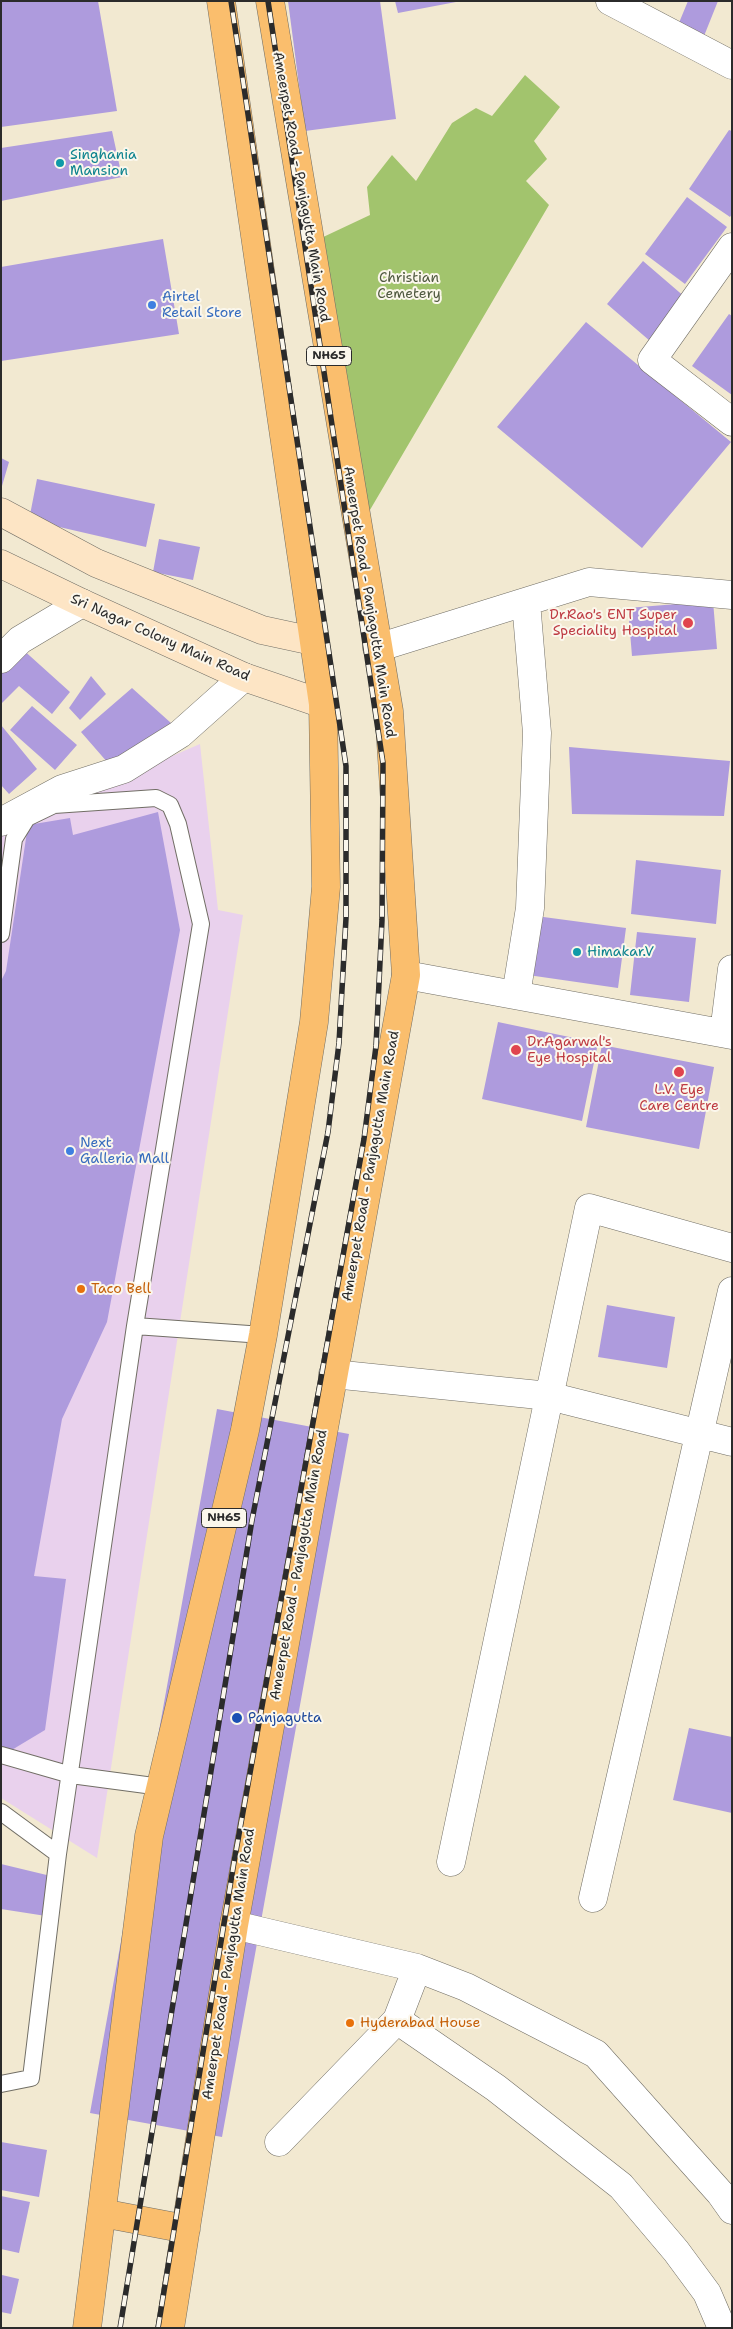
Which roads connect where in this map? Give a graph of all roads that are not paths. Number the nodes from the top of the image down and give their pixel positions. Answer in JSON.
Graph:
{"nodes":[{"id":1,"x":221,"y":1,"type":"edge"},
{"id":2,"x":270,"y":1,"type":"edge"},
{"id":3,"x":610,"y":1,"type":"edge"},
{"id":4,"x":732,"y":65,"type":"edge"},
{"id":5,"x":732,"y":247,"type":"edge"},
{"id":6,"x":732,"y":422,"type":"edge"},
{"id":7,"x":1,"y":512,"type":"edge"},
{"id":8,"x":1,"y":564,"type":"edge"},
{"id":9,"x":732,"y":595,"type":"edge"},
{"id":10,"x":526,"y":602,"type":"junction"},
{"id":11,"x":82,"y":603,"type":"junction"},
{"id":12,"x":313,"y":641,"type":"junction"},
{"id":13,"x":377,"y":648,"type":"junction"},
{"id":14,"x":1,"y":660,"type":"edge"},
{"id":15,"x":244,"y":677,"type":"junction"},
{"id":16,"x":323,"y":704,"type":"junction"},
{"id":17,"x":1,"y":822,"type":"edge"},
{"id":18,"x":1,"y":934,"type":"edge"},
{"id":19,"x":732,"y":969,"type":"edge"},
{"id":20,"x":406,"y":975,"type":"junction"},
{"id":21,"x":516,"y":995,"type":"junction"},
{"id":22,"x":728,"y":1034,"type":"edge"},
{"id":23,"x":732,"y":1248,"type":"edge"},
{"id":24,"x":732,"y":1291,"type":"edge"},
{"id":25,"x":135,"y":1326,"type":"junction"},
{"id":26,"x":263,"y":1336,"type":"junction"},
{"id":27,"x":333,"y":1374,"type":"junction"},
{"id":28,"x":549,"y":1396,"type":"junction"},
{"id":29,"x":699,"y":1433,"type":"junction"},
{"id":30,"x":732,"y":1442,"type":"edge"},
{"id":31,"x":1,"y":1755,"type":"edge"},
{"id":32,"x":70,"y":1775,"type":"junction"},
{"id":33,"x":161,"y":1787,"type":"junction"},
{"id":34,"x":1,"y":1812,"type":"edge"},
{"id":35,"x":58,"y":1854,"type":"junction"},
{"id":36,"x":452,"y":1862,"type":"dead end"},
{"id":37,"x":593,"y":1898,"type":"dead end"},
{"id":38,"x":234,"y":1925,"type":"junction"},
{"id":39,"x":417,"y":1968,"type":"junction"},
{"id":40,"x":397,"y":2020,"type":"junction"},
{"id":41,"x":1,"y":2084,"type":"edge"},
{"id":42,"x":279,"y":2142,"type":"dead end"},
{"id":43,"x":732,"y":2210,"type":"edge"},
{"id":44,"x":102,"y":2213,"type":"junction"},
{"id":45,"x":186,"y":2230,"type":"junction"},
{"id":46,"x":87,"y":2328,"type":"edge"},
{"id":47,"x":170,"y":2328,"type":"edge"},
{"id":48,"x":722,"y":2328,"type":"edge"}],
"edges":[{"from":1,"to":12,"type":"highway","number":"NH65"},
{"from":2,"to":13,"type":"highway","name":"Ameerpet Road - Panjagutta Main Road","number":"NH65"},
{"from":3,"to":4,"type":"street"},
{"from":5,"to":6,"type":"street"},
{"from":7,"to":12,"type":"main road"},
{"from":8,"to":11,"type":"main road","name":"Sri Nagar Colony Main Road"},
{"from":9,"to":10,"type":"street"},
{"from":10,"to":13,"type":"street"},
{"from":10,"to":21,"type":"street"},
{"from":11,"to":14,"type":"street"},
{"from":11,"to":15,"type":"main road","name":"Sri Nagar Colony Main Road"},
{"from":12,"to":16,"type":"highway","number":"NH65"},
{"from":13,"to":20,"type":"highway","name":"Ameerpet Road - Panjagutta Main Road","number":"NH65"},
{"from":15,"to":16,"type":"main road","name":"Sri Nagar Colony Main Road"},
{"from":15,"to":17,"type":"street"},
{"from":16,"to":26,"type":"highway","number":"NH65"},
{"from":18,"to":25,"type":"lane"},
{"from":19,"to":22,"type":"street"},
{"from":20,"to":21,"type":"street"},
{"from":20,"to":27,"type":"highway","name":"Ameerpet Road - Panjagutta Main Road","number":"NH65"},
{"from":21,"to":22,"type":"street"},
{"from":23,"to":28,"type":"street"},
{"from":24,"to":29,"type":"street"},
{"from":25,"to":26,"type":"lane"},
{"from":25,"to":32,"type":"lane"},
{"from":26,"to":33,"type":"highway","number":"NH65"},
{"from":27,"to":28,"type":"street"},
{"from":27,"to":38,"type":"highway","name":"Ameerpet Road - Panjagutta Main Road","number":"NH65"},
{"from":28,"to":29,"type":"street"},
{"from":28,"to":36,"type":"street"},
{"from":29,"to":30,"type":"street"},
{"from":29,"to":37,"type":"street"},
{"from":31,"to":32,"type":"lane"},
{"from":32,"to":33,"type":"lane"},
{"from":32,"to":35,"type":"lane"},
{"from":33,"to":44,"type":"highway","number":"NH65"},
{"from":34,"to":35,"type":"lane"},
{"from":35,"to":41,"type":"lane"},
{"from":38,"to":39,"type":"street"},
{"from":38,"to":45,"type":"highway","name":"Ameerpet Road - Panjagutta Main Road","number":"NH65"},
{"from":39,"to":40,"type":"street"},
{"from":39,"to":43,"type":"street"},
{"from":40,"to":42,"type":"street"},
{"from":40,"to":48,"type":"street"},
{"from":44,"to":45,"type":"highway"},
{"from":44,"to":46,"type":"highway","number":"NH65"},
{"from":45,"to":47,"type":"highway","name":"Ameerpet Road - Panjagutta Main Road","number":"NH65"}]}
